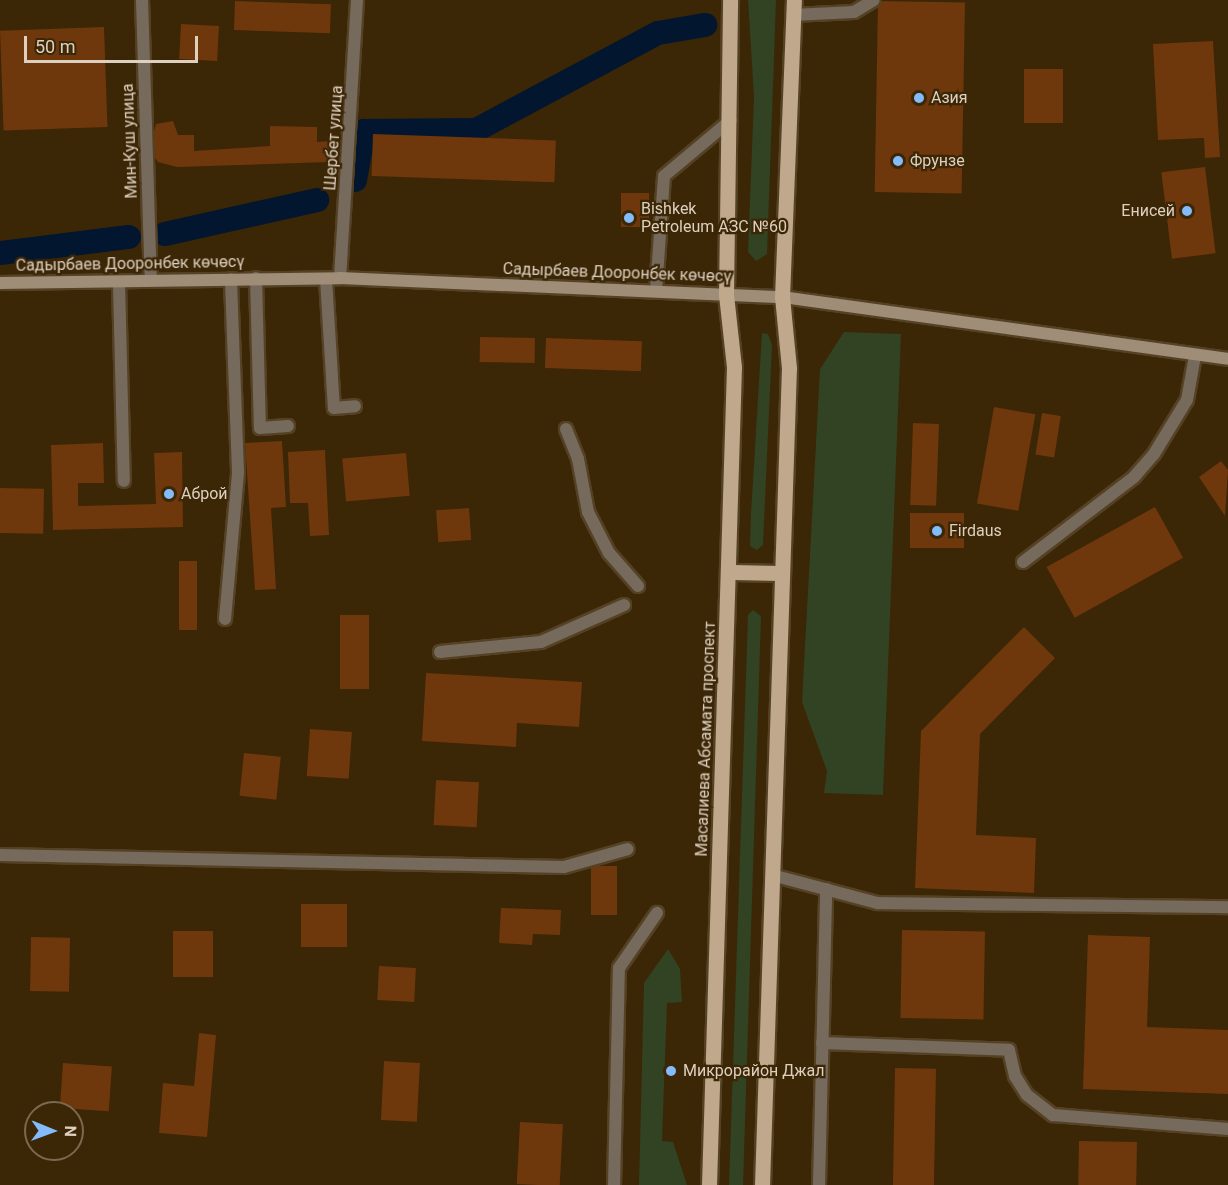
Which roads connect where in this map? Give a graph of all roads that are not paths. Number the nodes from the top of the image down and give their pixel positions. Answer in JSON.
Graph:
{"nodes":[{"id":1,"x":142,"y":0,"type":"edge"},
{"id":2,"x":357,"y":0,"type":"edge"},
{"id":3,"x":730,"y":0,"type":"edge"},
{"id":4,"x":874,"y":0,"type":"edge"},
{"id":5,"x":794,"y":7,"type":"edge"},
{"id":6,"x":731,"y":120,"type":"junction"},
{"id":7,"x":256,"y":278,"type":"junction"},
{"id":8,"x":231,"y":279,"type":"junction"},
{"id":9,"x":326,"y":279,"type":"junction"},
{"id":10,"x":340,"y":279,"type":"junction"},
{"id":11,"x":151,"y":280,"type":"junction"},
{"id":12,"x":0,"y":283,"type":"edge"},
{"id":13,"x":119,"y":283,"type":"junction"},
{"id":14,"x":656,"y":291,"type":"junction"},
{"id":15,"x":726,"y":294,"type":"junction"},
{"id":16,"x":782,"y":297,"type":"junction"},
{"id":17,"x":1195,"y":356,"type":"junction"},
{"id":18,"x":1228,"y":359,"type":"edge"},
{"id":19,"x":355,"y":406,"type":"dead end"},
{"id":20,"x":288,"y":426,"type":"dead end"},
{"id":21,"x":566,"y":429,"type":"dead end"},
{"id":22,"x":124,"y":481,"type":"dead end"},
{"id":23,"x":1023,"y":562,"type":"dead end"},
{"id":24,"x":729,"y":572,"type":"junction"},
{"id":25,"x":782,"y":573,"type":"junction"},
{"id":26,"x":638,"y":586,"type":"dead end"},
{"id":27,"x":624,"y":604,"type":"dead end"},
{"id":28,"x":225,"y":619,"type":"dead end"},
{"id":29,"x":440,"y":652,"type":"dead end"},
{"id":30,"x":628,"y":849,"type":"dead end"},
{"id":31,"x":0,"y":855,"type":"edge"},
{"id":32,"x":772,"y":875,"type":"junction"},
{"id":33,"x":826,"y":889,"type":"junction"},
{"id":34,"x":1228,"y":907,"type":"edge"},
{"id":35,"x":657,"y":913,"type":"dead end"},
{"id":36,"x":822,"y":1043,"type":"junction"},
{"id":37,"x":1228,"y":1129,"type":"edge"},
{"id":38,"x":614,"y":1185,"type":"edge"},
{"id":39,"x":709,"y":1185,"type":"edge"},
{"id":40,"x":762,"y":1185,"type":"edge"},
{"id":41,"x":819,"y":1185,"type":"edge"}],
"edges":[{"from":1,"to":11,"type":"street","name":"Мин-Куш улица"},
{"from":2,"to":10,"type":"street","name":"Шербет улица"},
{"from":3,"to":6,"type":"main road","name":"Масалиева Абсамата проспект"},
{"from":4,"to":5,"type":"street"},
{"from":5,"to":16,"type":"main road"},
{"from":6,"to":14,"type":"street"},
{"from":6,"to":15,"type":"main road","name":"Масалиева Абсамата проспект"},
{"from":7,"to":8,"type":"main road","name":"Садырбаев Дооронбек көчөсү"},
{"from":7,"to":9,"type":"main road","name":"Садырбаев Дооронбек көчөсү"},
{"from":7,"to":20,"type":"street"},
{"from":8,"to":11,"type":"main road","name":"Садырбаев Дооронбек көчөсү"},
{"from":8,"to":28,"type":"street"},
{"from":9,"to":10,"type":"main road","name":"Садырбаев Дооронбек көчөсү"},
{"from":9,"to":19,"type":"street"},
{"from":10,"to":14,"type":"main road","name":"Садырбаев Дооронбек көчөсү"},
{"from":11,"to":13,"type":"main road","name":"Садырбаев Дооронбек көчөсү"},
{"from":12,"to":13,"type":"main road","name":"Садырбаев Дооронбек көчөсү"},
{"from":13,"to":22,"type":"street"},
{"from":14,"to":15,"type":"main road","name":"Садырбаев Дооронбек көчөсү"},
{"from":15,"to":16,"type":"main road","name":"Садырбаев Дооронбек көчөсү"},
{"from":15,"to":24,"type":"main road","name":"Масалиева Абсамата проспект"},
{"from":16,"to":17,"type":"main road","name":"Садырбаев Дооронбек көчөсү"},
{"from":16,"to":25,"type":"main road"},
{"from":17,"to":18,"type":"main road","name":"Садырбаев Дооронбек көчөсү"},
{"from":17,"to":23,"type":"street"},
{"from":21,"to":26,"type":"street"},
{"from":24,"to":25,"type":"main road"},
{"from":24,"to":39,"type":"main road","name":"Масалиева Абсамата проспект"},
{"from":25,"to":32,"type":"main road"},
{"from":27,"to":29,"type":"street"},
{"from":30,"to":31,"type":"street"},
{"from":32,"to":33,"type":"street"},
{"from":32,"to":40,"type":"main road"},
{"from":33,"to":34,"type":"street"},
{"from":33,"to":36,"type":"street"},
{"from":35,"to":38,"type":"street"},
{"from":36,"to":37,"type":"street"},
{"from":36,"to":41,"type":"street"}]}
